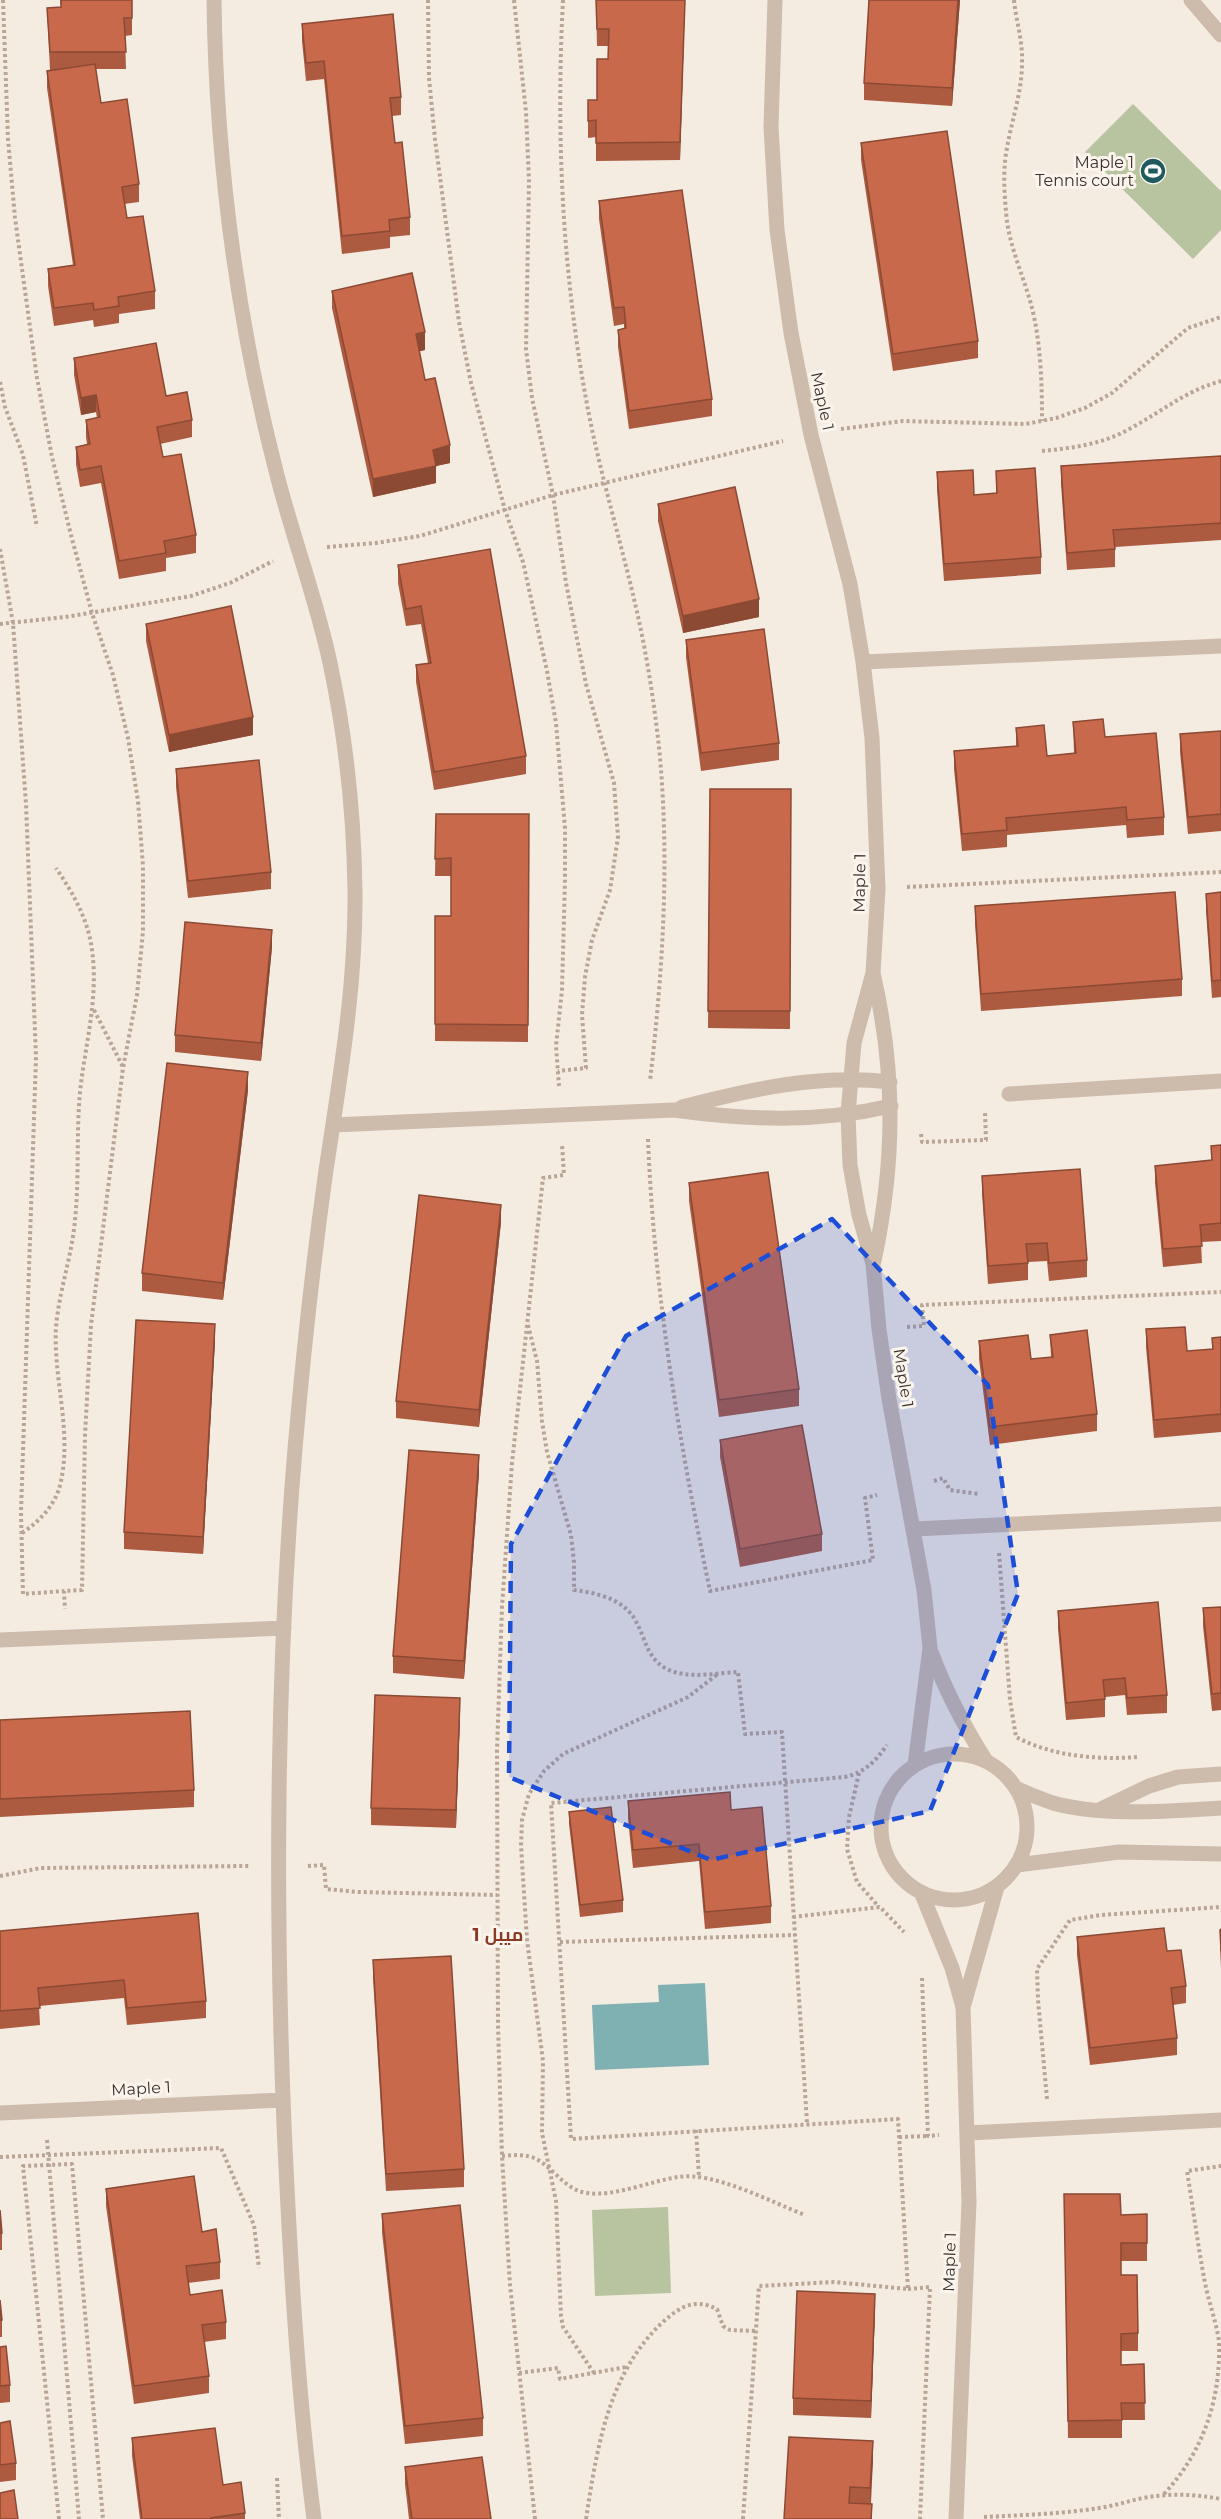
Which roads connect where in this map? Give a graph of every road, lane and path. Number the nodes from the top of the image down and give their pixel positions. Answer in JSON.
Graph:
{"nodes":[{"id":1,"x":3,"y":0,"type":"edge"},
{"id":2,"x":214,"y":0,"type":"edge"},
{"id":3,"x":428,"y":0,"type":"edge"},
{"id":4,"x":514,"y":0,"type":"edge"},
{"id":5,"x":563,"y":0,"type":"edge"},
{"id":6,"x":775,"y":0,"type":"edge"},
{"id":7,"x":1014,"y":0,"type":"edge"},
{"id":8,"x":1191,"y":0,"type":"edge"},
{"id":9,"x":1221,"y":35,"type":"edge"},
{"id":10,"x":1221,"y":317,"type":"edge"},
{"id":11,"x":1221,"y":381,"type":"edge"},
{"id":12,"x":0,"y":382,"type":"edge"},
{"id":13,"x":1042,"y":421,"type":"junction"},
{"id":14,"x":811,"y":435,"type":"junction"},
{"id":15,"x":1042,"y":451,"type":"dead end"},
{"id":16,"x":604,"y":483,"type":"junction"},
{"id":17,"x":553,"y":495,"type":"junction"},
{"id":18,"x":506,"y":510,"type":"junction"},
{"id":19,"x":37,"y":527,"type":"dead end"},
{"id":20,"x":0,"y":549,"type":"edge"},
{"id":21,"x":300,"y":552,"type":"junction"},
{"id":22,"x":92,"y":613,"type":"junction"},
{"id":23,"x":13,"y":623,"type":"junction"},
{"id":24,"x":0,"y":624,"type":"edge"},
{"id":25,"x":1221,"y":646,"type":"edge"},
{"id":26,"x":863,"y":662,"type":"junction"},
{"id":27,"x":56,"y":868,"type":"dead end"},
{"id":28,"x":1221,"y":872,"type":"edge"},
{"id":29,"x":878,"y":889,"type":"junction"},
{"id":30,"x":873,"y":974,"type":"junction"},
{"id":31,"x":93,"y":1008,"type":"junction"},
{"id":32,"x":123,"y":1068,"type":"junction"},
{"id":33,"x":558,"y":1071,"type":"junction"},
{"id":34,"x":849,"y":1079,"type":"junction"},
{"id":35,"x":1221,"y":1081,"type":"edge"},
{"id":36,"x":890,"y":1082,"type":"junction"},
{"id":37,"x":1008,"y":1094,"type":"joint"},
{"id":38,"x":891,"y":1106,"type":"junction"},
{"id":39,"x":674,"y":1110,"type":"junction"},
{"id":40,"x":646,"y":1111,"type":"junction"},
{"id":41,"x":561,"y":1114,"type":"junction"},
{"id":42,"x":848,"y":1114,"type":"junction"},
{"id":43,"x":333,"y":1125,"type":"junction"},
{"id":44,"x":921,"y":1131,"type":"dead end"},
{"id":45,"x":873,"y":1264,"type":"junction"},
{"id":46,"x":1221,"y":1292,"type":"edge"},
{"id":47,"x":527,"y":1321,"type":"junction"},
{"id":48,"x":879,"y":1329,"type":"junction"},
{"id":49,"x":906,"y":1489,"type":"junction"},
{"id":50,"x":1221,"y":1514,"type":"edge"},
{"id":51,"x":996,"y":1525,"type":"junction"},
{"id":52,"x":914,"y":1529,"type":"junction"},
{"id":53,"x":22,"y":1534,"type":"junction"},
{"id":54,"x":64,"y":1591,"type":"junction"},
{"id":55,"x":284,"y":1628,"type":"junction"},
{"id":56,"x":66,"y":1637,"type":"junction"},
{"id":57,"x":0,"y":1640,"type":"edge"},
{"id":58,"x":930,"y":1648,"type":"junction"},
{"id":59,"x":719,"y":1673,"type":"junction"},
{"id":60,"x":922,"y":1719,"type":"junction"},
{"id":61,"x":1143,"y":1756,"type":"dead end"},
{"id":62,"x":986,"y":1761,"type":"junction"},
{"id":63,"x":915,"y":1765,"type":"junction"},
{"id":64,"x":859,"y":1773,"type":"junction"},
{"id":65,"x":1221,"y":1774,"type":"edge"},
{"id":66,"x":784,"y":1782,"type":"junction"},
{"id":67,"x":1018,"y":1789,"type":"junction"},
{"id":68,"x":1221,"y":1808,"type":"edge"},
{"id":69,"x":1101,"y":1809,"type":"junction"},
{"id":70,"x":1221,"y":1854,"type":"edge"},
{"id":71,"x":1017,"y":1865,"type":"junction"},
{"id":72,"x":997,"y":1887,"type":"junction"},
{"id":73,"x":921,"y":1892,"type":"junction"},
{"id":74,"x":880,"y":1907,"type":"junction"},
{"id":75,"x":1221,"y":1907,"type":"edge"},
{"id":76,"x":793,"y":1917,"type":"junction"},
{"id":77,"x":938,"y":1929,"type":"junction"},
{"id":78,"x":795,"y":1935,"type":"junction"},
{"id":79,"x":560,"y":1942,"type":"junction"},
{"id":80,"x":922,"y":1970,"type":"dead end"},
{"id":81,"x":963,"y":2007,"type":"junction"},
{"id":82,"x":283,"y":2100,"type":"junction"},
{"id":83,"x":0,"y":2113,"type":"edge"},
{"id":84,"x":1221,"y":2120,"type":"edge"},
{"id":85,"x":807,"y":2123,"type":"junction"},
{"id":86,"x":1051,"y":2128,"type":"junction"},
{"id":87,"x":696,"y":2130,"type":"junction"},
{"id":88,"x":968,"y":2133,"type":"junction"},
{"id":89,"x":928,"y":2136,"type":"junction"},
{"id":90,"x":899,"y":2137,"type":"junction"},
{"id":91,"x":502,"y":2156,"type":"junction"},
{"id":92,"x":0,"y":2157,"type":"edge"},
{"id":93,"x":49,"y":2166,"type":"junction"},
{"id":94,"x":1221,"y":2166,"type":"edge"},
{"id":95,"x":550,"y":2171,"type":"junction"},
{"id":96,"x":699,"y":2177,"type":"junction"},
{"id":97,"x":805,"y":2215,"type":"dead end"},
{"id":98,"x":260,"y":2272,"type":"dead end"},
{"id":99,"x":908,"y":2289,"type":"junction"},
{"id":100,"x":756,"y":2331,"type":"junction"},
{"id":101,"x":627,"y":2367,"type":"junction"},
{"id":102,"x":519,"y":2373,"type":"junction"},
{"id":103,"x":594,"y":2373,"type":"junction"},
{"id":104,"x":276,"y":2472,"type":"dead end"},
{"id":105,"x":1164,"y":2494,"type":"junction"},
{"id":106,"x":1221,"y":2499,"type":"edge"},
{"id":107,"x":995,"y":2518,"type":"edge"},
{"id":108,"x":59,"y":2519,"type":"edge"},
{"id":109,"x":79,"y":2519,"type":"edge"},
{"id":110,"x":103,"y":2519,"type":"edge"},
{"id":111,"x":279,"y":2519,"type":"edge"},
{"id":112,"x":314,"y":2519,"type":"edge"},
{"id":113,"x":535,"y":2519,"type":"edge"},
{"id":114,"x":586,"y":2519,"type":"edge"},
{"id":115,"x":743,"y":2519,"type":"edge"},
{"id":116,"x":920,"y":2519,"type":"edge"},
{"id":117,"x":956,"y":2519,"type":"edge"}],
"edges":[{"from":1,"to":22,"type":"path"},
{"from":2,"to":21,"type":"street"},
{"from":3,"to":18,"type":"path"},
{"from":4,"to":17,"type":"path"},
{"from":5,"to":16,"type":"path"},
{"from":6,"to":14,"type":"street","name":"Maple 1"},
{"from":7,"to":13,"type":"path"},
{"from":8,"to":9,"type":"street"},
{"from":10,"to":13,"type":"path"},
{"from":11,"to":15,"type":"path"},
{"from":12,"to":19,"type":"path"},
{"from":13,"to":14,"type":"path"},
{"from":14,"to":16,"type":"path"},
{"from":14,"to":26,"type":"street","name":"Maple 1"},
{"from":16,"to":17,"type":"path"},
{"from":16,"to":40,"type":"path"},
{"from":17,"to":18,"type":"path"},
{"from":17,"to":33,"type":"path"},
{"from":18,"to":21,"type":"path"},
{"from":18,"to":33,"type":"path"},
{"from":20,"to":23,"type":"path"},
{"from":21,"to":22,"type":"path"},
{"from":21,"to":43,"type":"street"},
{"from":22,"to":23,"type":"path"},
{"from":22,"to":32,"type":"path"},
{"from":23,"to":24,"type":"path"},
{"from":23,"to":53,"type":"path"},
{"from":25,"to":26,"type":"street"},
{"from":26,"to":29,"type":"street","name":"Maple 1"},
{"from":27,"to":31,"type":"path"},
{"from":28,"to":29,"type":"path"},
{"from":29,"to":30,"type":"street","name":"Maple 1"},
{"from":30,"to":34,"type":"street","name":"Maple 1"},
{"from":30,"to":36,"type":"street"},
{"from":31,"to":32,"type":"path"},
{"from":31,"to":53,"type":"path"},
{"from":32,"to":54,"type":"path"},
{"from":33,"to":41,"type":"path"},
{"from":34,"to":36,"type":"street"},
{"from":34,"to":39,"type":"street"},
{"from":34,"to":42,"type":"street","name":"Maple 1"},
{"from":35,"to":37,"type":"street"},
{"from":36,"to":38,"type":"street"},
{"from":37,"to":44,"type":"path"},
{"from":38,"to":42,"type":"street"},
{"from":38,"to":45,"type":"street"},
{"from":39,"to":40,"type":"street"},
{"from":39,"to":42,"type":"street"},
{"from":40,"to":41,"type":"street"},
{"from":40,"to":49,"type":"path"},
{"from":41,"to":43,"type":"street"},
{"from":41,"to":47,"type":"path"},
{"from":42,"to":45,"type":"street","name":"Maple 1"},
{"from":43,"to":55,"type":"street"},
{"from":45,"to":48,"type":"street","name":"Maple 1"},
{"from":46,"to":48,"type":"path"},
{"from":47,"to":59,"type":"path"},
{"from":47,"to":91,"type":"path"},
{"from":48,"to":49,"type":"street","name":"Maple 1"},
{"from":49,"to":51,"type":"path"},
{"from":49,"to":52,"type":"street","name":"Maple 1"},
{"from":50,"to":51,"type":"street"},
{"from":51,"to":52,"type":"street"},
{"from":51,"to":61,"type":"path"},
{"from":52,"to":58,"type":"street","name":"Maple 1"},
{"from":53,"to":54,"type":"path"},
{"from":54,"to":56,"type":"path"},
{"from":55,"to":56,"type":"street"},
{"from":55,"to":82,"type":"street"},
{"from":56,"to":57,"type":"street"},
{"from":58,"to":60,"type":"street","name":"Maple 1"},
{"from":58,"to":62,"type":"street"},
{"from":59,"to":66,"type":"path"},
{"from":59,"to":95,"type":"path"},
{"from":60,"to":63,"type":"street","name":"Maple 1"},
{"from":60,"to":64,"type":"path"},
{"from":62,"to":63,"type":"street"},
{"from":62,"to":67,"type":"street"},
{"from":63,"to":73,"type":"street"},
{"from":64,"to":66,"type":"path"},
{"from":64,"to":74,"type":"path"},
{"from":65,"to":69,"type":"street"},
{"from":66,"to":76,"type":"path"},
{"from":66,"to":79,"type":"path"},
{"from":67,"to":69,"type":"street"},
{"from":67,"to":71,"type":"street"},
{"from":68,"to":69,"type":"street"},
{"from":70,"to":71,"type":"street"},
{"from":71,"to":72,"type":"street"},
{"from":72,"to":73,"type":"street"},
{"from":72,"to":81,"type":"street"},
{"from":73,"to":77,"type":"street"},
{"from":74,"to":76,"type":"path"},
{"from":74,"to":77,"type":"path"},
{"from":75,"to":86,"type":"path"},
{"from":76,"to":78,"type":"path"},
{"from":77,"to":81,"type":"street"},
{"from":78,"to":79,"type":"path"},
{"from":78,"to":85,"type":"path"},
{"from":79,"to":87,"type":"path"},
{"from":80,"to":89,"type":"path"},
{"from":81,"to":88,"type":"street","name":"Maple 1"},
{"from":82,"to":83,"type":"street","name":"Maple 1"},
{"from":82,"to":112,"type":"street"},
{"from":84,"to":86,"type":"street"},
{"from":85,"to":87,"type":"path"},
{"from":85,"to":90,"type":"path"},
{"from":86,"to":88,"type":"street"},
{"from":87,"to":96,"type":"path"},
{"from":88,"to":89,"type":"path"},
{"from":88,"to":117,"type":"street","name":"Maple 1"},
{"from":89,"to":90,"type":"path"},
{"from":90,"to":99,"type":"path"},
{"from":91,"to":95,"type":"path"},
{"from":91,"to":102,"type":"path"},
{"from":92,"to":98,"type":"path"},
{"from":93,"to":108,"type":"path"},
{"from":93,"to":109,"type":"path"},
{"from":93,"to":110,"type":"path"},
{"from":94,"to":105,"type":"path"},
{"from":95,"to":96,"type":"path"},
{"from":95,"to":103,"type":"path"},
{"from":96,"to":97,"type":"path"},
{"from":99,"to":100,"type":"path"},
{"from":99,"to":116,"type":"path"},
{"from":100,"to":101,"type":"path"},
{"from":100,"to":115,"type":"path"},
{"from":101,"to":103,"type":"path"},
{"from":101,"to":114,"type":"path"},
{"from":102,"to":103,"type":"path"},
{"from":102,"to":113,"type":"path"},
{"from":104,"to":111,"type":"path"},
{"from":105,"to":106,"type":"path"},
{"from":105,"to":107,"type":"path"},
{"from":107,"to":117,"type":"path"}]}
